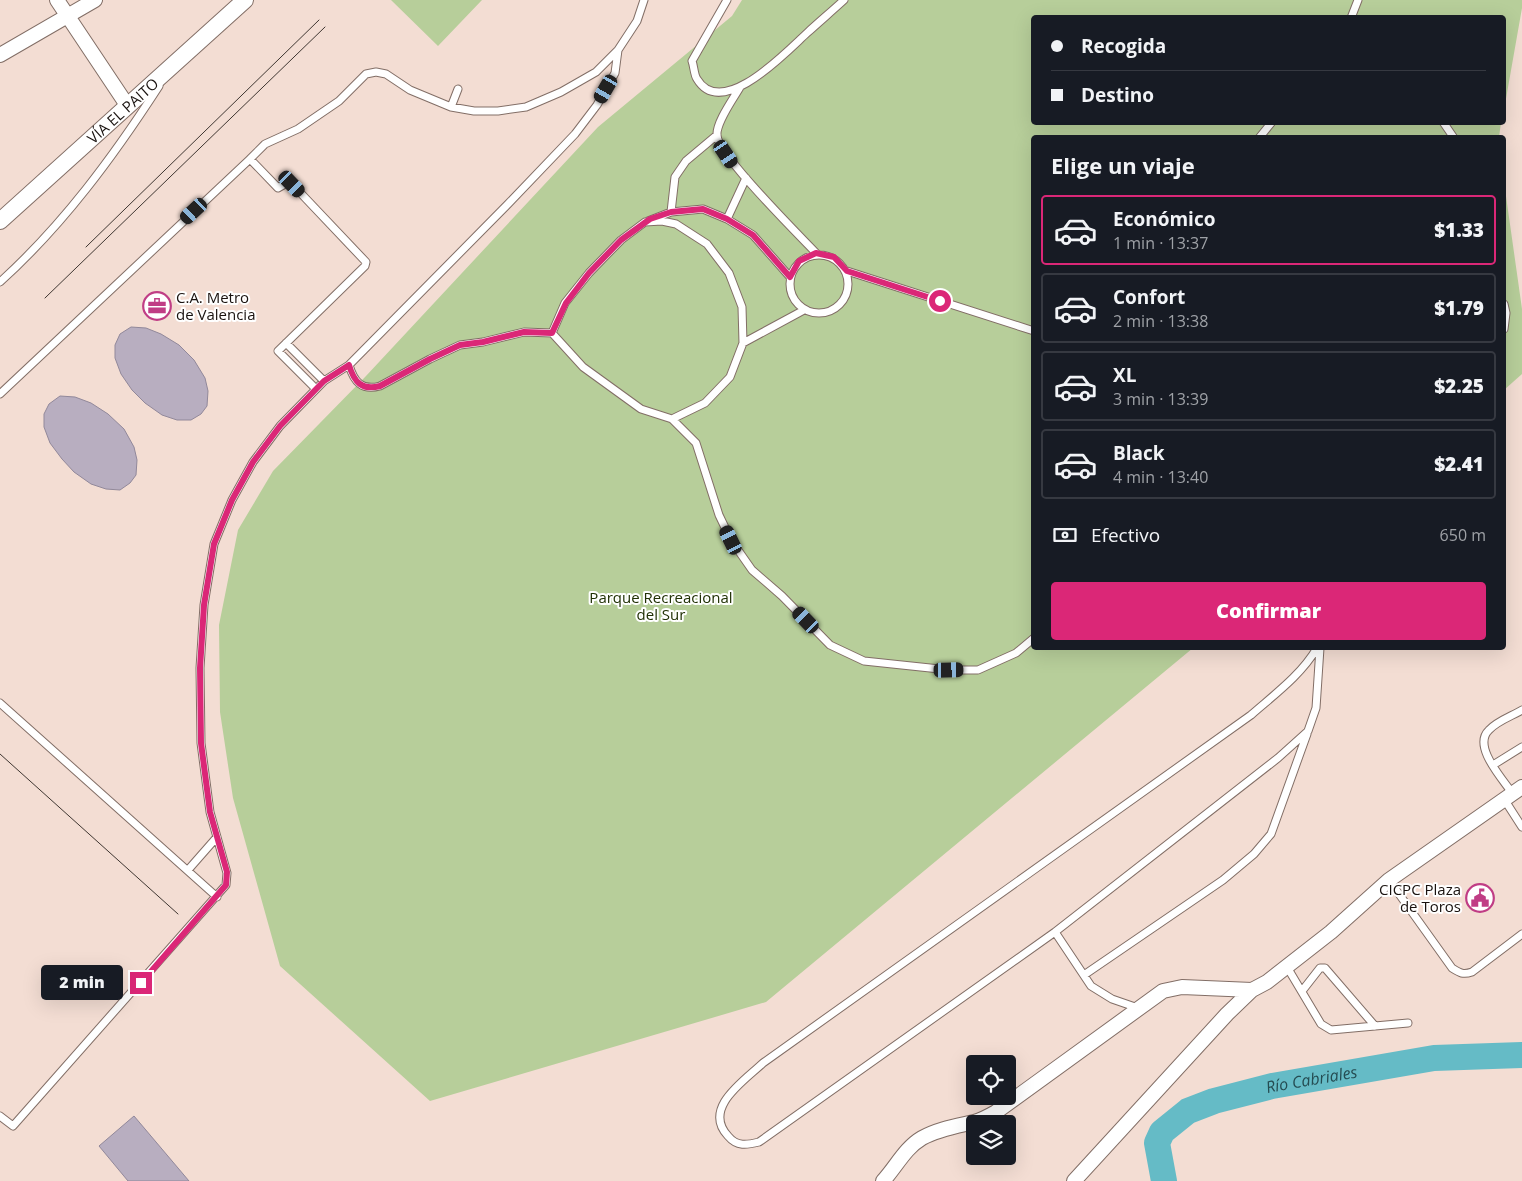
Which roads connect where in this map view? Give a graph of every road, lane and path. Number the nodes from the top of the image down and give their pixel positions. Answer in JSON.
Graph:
{"nodes":[{"id":1,"x":57,"y":0,"type":"edge"},
{"id":2,"x":95,"y":0,"type":"edge"},
{"id":3,"x":644,"y":0,"type":"edge"},
{"id":4,"x":727,"y":0,"type":"edge"},
{"id":5,"x":844,"y":0,"type":"edge"},
{"id":6,"x":1358,"y":0,"type":"edge"},
{"id":7,"x":238,"y":3,"type":"edge"},
{"id":8,"x":1352,"y":15,"type":"edge"},
{"id":9,"x":68,"y":16,"type":"junction"},
{"id":10,"x":618,"y":50,"type":"junction"},
{"id":11,"x":0,"y":54,"type":"edge"},
{"id":12,"x":173,"y":65,"type":"junction"},
{"id":13,"x":740,"y":87,"type":"junction"},
{"id":14,"x":458,"y":89,"type":"dead end"},
{"id":15,"x":127,"y":105,"type":"junction"},
{"id":16,"x":450,"y":107,"type":"junction"},
{"id":17,"x":1269,"y":125,"type":"edge"},
{"id":18,"x":717,"y":135,"type":"junction"},
{"id":19,"x":1261,"y":135,"type":"edge"},
{"id":20,"x":250,"y":158,"type":"junction"},
{"id":21,"x":746,"y":178,"type":"junction"},
{"id":22,"x":671,"y":212,"type":"junction"},
{"id":23,"x":727,"y":219,"type":"junction"},
{"id":24,"x":0,"y":221,"type":"edge"},
{"id":25,"x":645,"y":222,"type":"junction"},
{"id":26,"x":816,"y":253,"type":"junction"},
{"id":27,"x":847,"y":271,"type":"junction"},
{"id":28,"x":790,"y":277,"type":"junction"},
{"id":29,"x":0,"y":282,"type":"edge"},
{"id":30,"x":804,"y":310,"type":"junction"},
{"id":31,"x":1031,"y":330,"type":"edge"},
{"id":32,"x":552,"y":333,"type":"junction"},
{"id":33,"x":286,"y":343,"type":"junction"},
{"id":34,"x":743,"y":343,"type":"junction"},
{"id":35,"x":349,"y":365,"type":"junction"},
{"id":36,"x":324,"y":381,"type":"junction"},
{"id":37,"x":316,"y":389,"type":"junction"},
{"id":38,"x":0,"y":394,"type":"edge"},
{"id":39,"x":672,"y":419,"type":"junction"},
{"id":40,"x":1031,"y":640,"type":"edge"},
{"id":41,"x":1317,"y":650,"type":"edge"},
{"id":42,"x":1318,"y":650,"type":"edge"},
{"id":43,"x":0,"y":704,"type":"edge"},
{"id":44,"x":1522,"y":710,"type":"edge"},
{"id":45,"x":1308,"y":731,"type":"junction"},
{"id":46,"x":1522,"y":747,"type":"edge"},
{"id":47,"x":1493,"y":765,"type":"junction"},
{"id":48,"x":1513,"y":793,"type":"edge"},
{"id":49,"x":1522,"y":827,"type":"edge"},
{"id":50,"x":216,"y":837,"type":"junction"},
{"id":51,"x":188,"y":870,"type":"junction"},
{"id":52,"x":1389,"y":880,"type":"junction"},
{"id":53,"x":217,"y":897,"type":"junction"},
{"id":54,"x":1055,"y":932,"type":"junction"},
{"id":55,"x":1522,"y":934,"type":"edge"},
{"id":56,"x":1287,"y":967,"type":"junction"},
{"id":57,"x":1084,"y":975,"type":"junction"},
{"id":58,"x":1252,"y":990,"type":"junction"},
{"id":59,"x":1302,"y":991,"type":"junction"},
{"id":60,"x":1138,"y":1008,"type":"junction"},
{"id":61,"x":1408,"y":1024,"type":"dead end"},
{"id":62,"x":1375,"y":1026,"type":"junction"},
{"id":63,"x":0,"y":1116,"type":"edge"},
{"id":64,"x":883,"y":1181,"type":"edge"},
{"id":65,"x":1074,"y":1181,"type":"edge"}],
"edges":[{"from":1,"to":9,"type":"street"},
{"from":2,"to":9,"type":"street"},
{"from":3,"to":10,"type":"lane"},
{"from":4,"to":13,"type":"lane"},
{"from":5,"to":13,"type":"lane"},
{"from":6,"to":8,"type":"lane"},
{"from":7,"to":12,"type":"street","name":"VÍA EL PAITO"},
{"from":9,"to":11,"type":"street"},
{"from":9,"to":15,"type":"street"},
{"from":10,"to":16,"type":"lane"},
{"from":10,"to":35,"type":"lane"},
{"from":12,"to":15,"type":"street","name":"VÍA EL PAITO"},
{"from":12,"to":29,"type":"lane"},
{"from":13,"to":18,"type":"lane"},
{"from":14,"to":16,"type":"lane"},
{"from":15,"to":24,"type":"street","name":"VÍA EL PAITO"},
{"from":16,"to":20,"type":"lane"},
{"from":17,"to":19,"type":"lane"},
{"from":18,"to":21,"type":"lane"},
{"from":18,"to":22,"type":"lane"},
{"from":20,"to":33,"type":"lane"},
{"from":20,"to":38,"type":"lane"},
{"from":21,"to":23,"type":"lane"},
{"from":21,"to":26,"type":"lane"},
{"from":22,"to":23,"type":"lane"},
{"from":22,"to":25,"type":"lane"},
{"from":23,"to":28,"type":"lane"},
{"from":25,"to":32,"type":"lane"},
{"from":25,"to":34,"type":"lane"},
{"from":26,"to":27,"type":"lane"},
{"from":26,"to":28,"type":"lane"},
{"from":27,"to":30,"type":"lane"},
{"from":27,"to":31,"type":"lane"},
{"from":28,"to":30,"type":"lane"},
{"from":30,"to":34,"type":"lane"},
{"from":32,"to":35,"type":"lane"},
{"from":32,"to":39,"type":"lane"},
{"from":33,"to":36,"type":"lane"},
{"from":33,"to":37,"type":"lane"},
{"from":34,"to":39,"type":"lane"},
{"from":35,"to":36,"type":"lane"},
{"from":36,"to":37,"type":"lane"},
{"from":37,"to":50,"type":"lane"},
{"from":39,"to":40,"type":"lane"},
{"from":41,"to":54,"type":"lane"},
{"from":42,"to":45,"type":"lane"},
{"from":43,"to":51,"type":"lane"},
{"from":44,"to":47,"type":"lane"},
{"from":45,"to":54,"type":"lane"},
{"from":45,"to":57,"type":"lane"},
{"from":46,"to":47,"type":"lane"},
{"from":47,"to":48,"type":"lane"},
{"from":48,"to":49,"type":"lane"},
{"from":48,"to":52,"type":"street"},
{"from":50,"to":51,"type":"lane"},
{"from":50,"to":53,"type":"lane"},
{"from":51,"to":53,"type":"lane"},
{"from":52,"to":55,"type":"lane"},
{"from":52,"to":56,"type":"street"},
{"from":53,"to":63,"type":"lane"},
{"from":54,"to":57,"type":"lane"},
{"from":56,"to":58,"type":"street"},
{"from":56,"to":59,"type":"lane"},
{"from":57,"to":60,"type":"lane"},
{"from":58,"to":60,"type":"street"},
{"from":58,"to":65,"type":"street"},
{"from":59,"to":62,"type":"lane"},
{"from":59,"to":62,"type":"lane"},
{"from":60,"to":64,"type":"street"},
{"from":61,"to":62,"type":"lane"}]}
